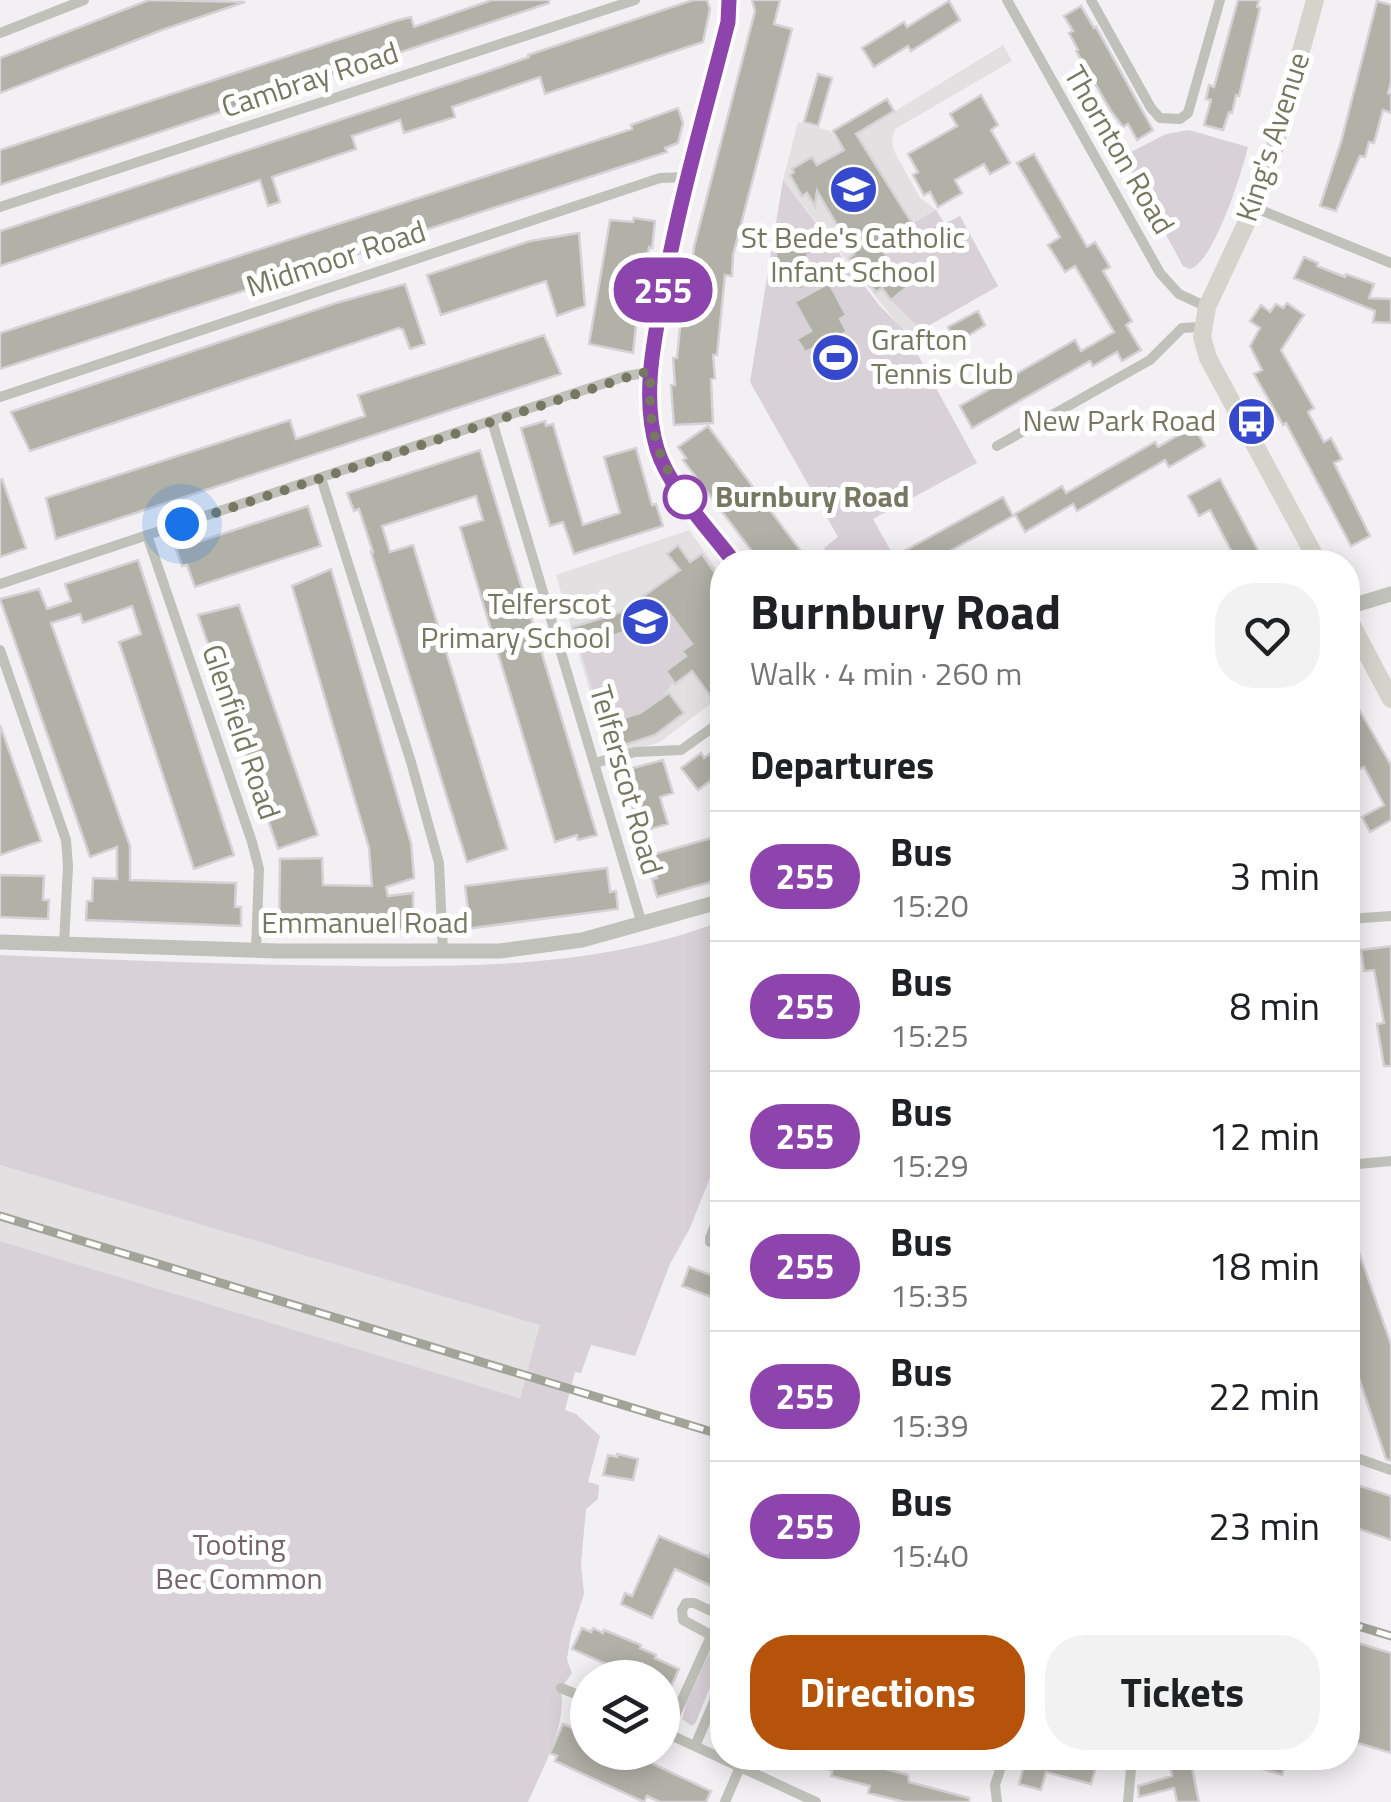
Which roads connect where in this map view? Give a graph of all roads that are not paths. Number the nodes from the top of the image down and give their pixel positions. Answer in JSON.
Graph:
{"nodes":[{"id":1,"x":84,"y":0,"type":"edge"},
{"id":2,"x":635,"y":0,"type":"edge"},
{"id":3,"x":730,"y":0,"type":"edge"},
{"id":4,"x":1007,"y":0,"type":"edge"},
{"id":5,"x":1091,"y":0,"type":"edge"},
{"id":6,"x":1220,"y":0,"type":"edge"},
{"id":7,"x":1315,"y":0,"type":"edge"},
{"id":8,"x":0,"y":33,"type":"edge"},
{"id":9,"x":688,"y":177,"type":"junction"},
{"id":10,"x":0,"y":207,"type":"edge"},
{"id":11,"x":1254,"y":208,"type":"junction"},
{"id":12,"x":1391,"y":263,"type":"edge"},
{"id":13,"x":1207,"y":306,"type":"junction"},
{"id":14,"x":1202,"y":326,"type":"junction"},
{"id":15,"x":651,"y":372,"type":"junction"},
{"id":16,"x":0,"y":397,"type":"edge"},
{"id":17,"x":492,"y":422,"type":"junction"},
{"id":18,"x":997,"y":446,"type":"dead end"},
{"id":19,"x":322,"y":478,"type":"junction"},
{"id":20,"x":147,"y":535,"type":"junction"},
{"id":21,"x":725,"y":550,"type":"edge"},
{"id":22,"x":1312,"y":550,"type":"edge"},
{"id":23,"x":0,"y":584,"type":"edge"},
{"id":24,"x":1391,"y":594,"type":"edge"},
{"id":25,"x":1360,"y":603,"type":"edge"},
{"id":26,"x":1360,"y":641,"type":"edge"},
{"id":27,"x":0,"y":650,"type":"edge"},
{"id":28,"x":1391,"y":699,"type":"edge"},
{"id":29,"x":710,"y":730,"type":"edge"},
{"id":30,"x":595,"y":763,"type":"junction"},
{"id":31,"x":710,"y":904,"type":"edge"},
{"id":32,"x":1391,"y":916,"type":"edge"},
{"id":33,"x":1360,"y":918,"type":"edge"},
{"id":34,"x":642,"y":924,"type":"junction"},
{"id":35,"x":0,"y":942,"type":"edge"},
{"id":36,"x":64,"y":944,"type":"junction"},
{"id":37,"x":256,"y":950,"type":"junction"},
{"id":38,"x":443,"y":952,"type":"junction"},
{"id":39,"x":1391,"y":1161,"type":"edge"},
{"id":40,"x":1360,"y":1164,"type":"edge"},
{"id":41,"x":1360,"y":1459,"type":"edge"},
{"id":42,"x":1391,"y":1470,"type":"edge"},
{"id":43,"x":710,"y":1610,"type":"edge"},
{"id":44,"x":710,"y":1635,"type":"edge"},
{"id":45,"x":710,"y":1638,"type":"edge"},
{"id":46,"x":561,"y":1688,"type":"dead end"},
{"id":47,"x":570,"y":1692,"type":"edge"},
{"id":48,"x":680,"y":1701,"type":"edge"},
{"id":49,"x":710,"y":1711,"type":"edge"},
{"id":50,"x":680,"y":1739,"type":"edge"},
{"id":51,"x":695,"y":1746,"type":"junction"},
{"id":52,"x":710,"y":1753,"type":"edge"},
{"id":53,"x":739,"y":1770,"type":"edge"},
{"id":54,"x":744,"y":1770,"type":"edge"},
{"id":55,"x":1000,"y":1770,"type":"edge"},
{"id":56,"x":1131,"y":1770,"type":"edge"},
{"id":57,"x":725,"y":1802,"type":"edge"},
{"id":58,"x":816,"y":1802,"type":"edge"},
{"id":59,"x":997,"y":1802,"type":"edge"},
{"id":60,"x":1128,"y":1802,"type":"edge"}],
"edges":[{"from":1,"to":8,"type":"street"},
{"from":2,"to":10,"type":"street","name":"Cambray Road"},
{"from":3,"to":9,"type":"street"},
{"from":4,"to":13,"type":"street","name":"Thornton Road"},
{"from":5,"to":6,"type":"street"},
{"from":7,"to":11,"type":"main road","name":"King's Avenue"},
{"from":9,"to":15,"type":"street"},
{"from":9,"to":16,"type":"street","name":"Midmoor Road"},
{"from":11,"to":12,"type":"street"},
{"from":11,"to":13,"type":"main road","name":"King's Avenue"},
{"from":13,"to":14,"type":"main road","name":"King's Avenue"},
{"from":14,"to":18,"type":"street"},
{"from":14,"to":22,"type":"main road"},
{"from":15,"to":17,"type":"street"},
{"from":15,"to":21,"type":"street"},
{"from":17,"to":19,"type":"street"},
{"from":17,"to":30,"type":"street","name":"Telferscot Road"},
{"from":19,"to":20,"type":"street"},
{"from":19,"to":38,"type":"street"},
{"from":20,"to":23,"type":"street"},
{"from":20,"to":37,"type":"street","name":"Glenfield Road"},
{"from":24,"to":25,"type":"street"},
{"from":26,"to":28,"type":"main road"},
{"from":27,"to":36,"type":"street"},
{"from":29,"to":30,"type":"street"},
{"from":30,"to":34,"type":"street","name":"Telferscot Road"},
{"from":31,"to":34,"type":"street","name":"Emmanuel Road"},
{"from":32,"to":33,"type":"street"},
{"from":34,"to":38,"type":"street","name":"Emmanuel Road"},
{"from":35,"to":36,"type":"street","name":"Emmanuel Road"},
{"from":36,"to":37,"type":"street","name":"Emmanuel Road"},
{"from":37,"to":38,"type":"street","name":"Emmanuel Road"},
{"from":39,"to":40,"type":"street"},
{"from":41,"to":42,"type":"street"},
{"from":43,"to":44,"type":"street"},
{"from":45,"to":48,"type":"street"},
{"from":46,"to":47,"type":"street"},
{"from":49,"to":51,"type":"street"},
{"from":50,"to":51,"type":"street"},
{"from":51,"to":52,"type":"street"},
{"from":53,"to":57,"type":"street"},
{"from":54,"to":58,"type":"street"},
{"from":55,"to":59,"type":"street"},
{"from":56,"to":60,"type":"street"}]}
